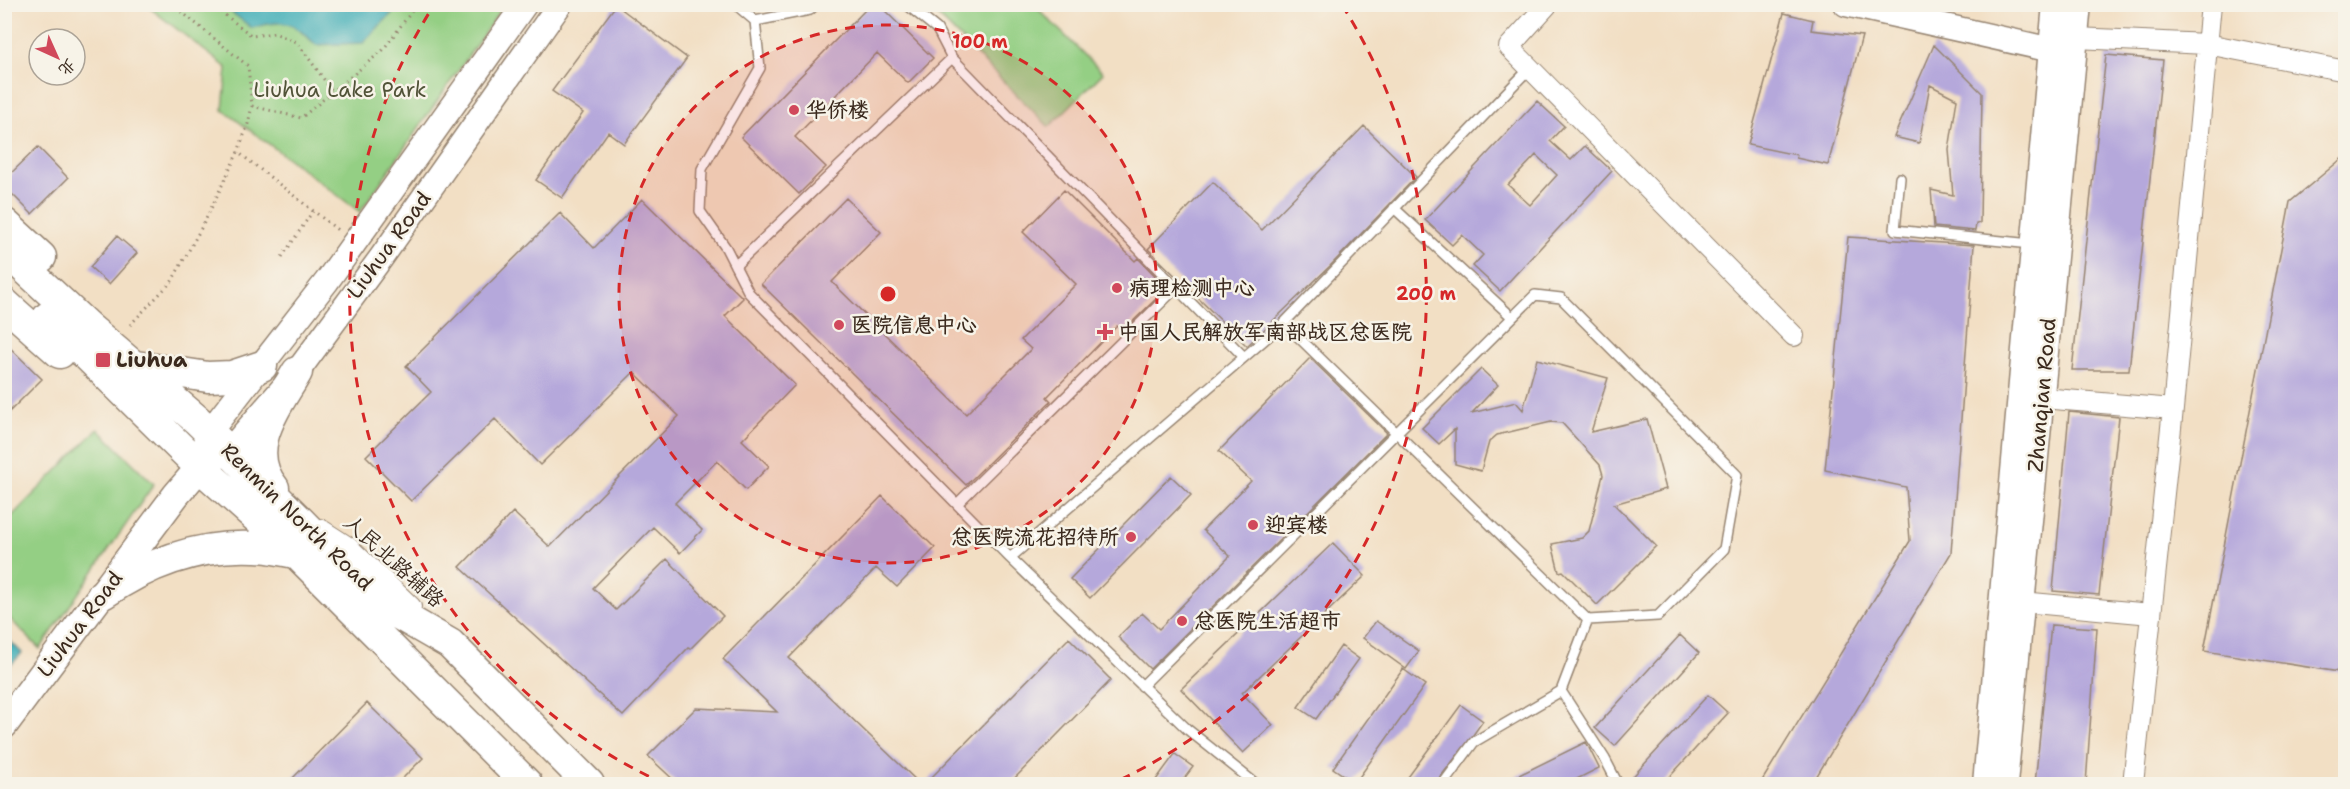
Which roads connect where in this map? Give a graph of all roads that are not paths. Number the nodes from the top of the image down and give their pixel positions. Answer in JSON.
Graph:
{"nodes":[{"id":1,"x":525,"y":4,"type":"edge"},
{"id":2,"x":560,"y":4,"type":"edge"},
{"id":3,"x":735,"y":4,"type":"edge"},
{"id":4,"x":816,"y":4,"type":"edge"},
{"id":5,"x":906,"y":4,"type":"edge"},
{"id":6,"x":1548,"y":4,"type":"edge"},
{"id":7,"x":1846,"y":4,"type":"edge"},
{"id":8,"x":2055,"y":4,"type":"edge"},
{"id":9,"x":2079,"y":4,"type":"edge"},
{"id":10,"x":2211,"y":4,"type":"edge"},
{"id":11,"x":755,"y":21,"type":"junction"},
{"id":12,"x":2076,"y":38,"type":"junction"},
{"id":13,"x":2207,"y":44,"type":"junction"},
{"id":14,"x":2052,"y":50,"type":"junction"},
{"id":15,"x":952,"y":58,"type":"junction"},
{"id":16,"x":1530,"y":67,"type":"junction"},
{"id":17,"x":2346,"y":71,"type":"edge"},
{"id":18,"x":1900,"y":178,"type":"dead end"},
{"id":19,"x":1394,"y":208,"type":"junction"},
{"id":20,"x":2033,"y":245,"type":"junction"},
{"id":21,"x":9,"y":248,"type":"edge"},
{"id":22,"x":735,"y":266,"type":"junction"},
{"id":23,"x":1176,"y":288,"type":"junction"},
{"id":24,"x":4,"y":303,"type":"edge"},
{"id":25,"x":1512,"y":317,"type":"junction"},
{"id":26,"x":1284,"y":323,"type":"junction"},
{"id":27,"x":1794,"y":336,"type":"dead end"},
{"id":28,"x":1244,"y":357,"type":"junction"},
{"id":29,"x":262,"y":366,"type":"junction"},
{"id":30,"x":297,"y":372,"type":"junction"},
{"id":31,"x":126,"y":375,"type":"junction"},
{"id":32,"x":168,"y":394,"type":"junction"},
{"id":33,"x":2042,"y":398,"type":"junction"},
{"id":34,"x":2173,"y":409,"type":"junction"},
{"id":35,"x":147,"y":416,"type":"junction"},
{"id":36,"x":1397,"y":433,"type":"junction"},
{"id":37,"x":219,"y":442,"type":"junction"},
{"id":38,"x":200,"y":467,"type":"junction"},
{"id":39,"x":957,"y":504,"type":"junction"},
{"id":40,"x":300,"y":521,"type":"junction"},
{"id":41,"x":296,"y":553,"type":"junction"},
{"id":42,"x":1010,"y":558,"type":"junction"},
{"id":43,"x":103,"y":594,"type":"junction"},
{"id":44,"x":2023,"y":602,"type":"junction"},
{"id":45,"x":2151,"y":614,"type":"junction"},
{"id":46,"x":1588,"y":620,"type":"junction"},
{"id":47,"x":1142,"y":686,"type":"junction"},
{"id":48,"x":1562,"y":691,"type":"junction"},
{"id":49,"x":4,"y":725,"type":"edge"},
{"id":50,"x":527,"y":784,"type":"edge"},
{"id":51,"x":589,"y":784,"type":"edge"},
{"id":52,"x":1256,"y":784,"type":"edge"},
{"id":53,"x":1443,"y":784,"type":"edge"},
{"id":54,"x":1618,"y":784,"type":"edge"},
{"id":55,"x":1984,"y":784,"type":"edge"},
{"id":56,"x":2005,"y":784,"type":"edge"},
{"id":57,"x":2133,"y":784,"type":"edge"}],
"edges":[{"from":1,"to":29,"type":"street","name":"Liuhua Road"},
{"from":2,"to":30,"type":"street","name":"Liuhua Road"},
{"from":3,"to":11,"type":"lane"},
{"from":4,"to":11,"type":"lane"},
{"from":5,"to":15,"type":"lane"},
{"from":6,"to":16,"type":"street"},
{"from":7,"to":14,"type":"street"},
{"from":8,"to":14,"type":"street","name":"Zhanqian Road"},
{"from":9,"to":12,"type":"street","name":"Zhanqian Road"},
{"from":10,"to":13,"type":"street"},
{"from":11,"to":22,"type":"lane"},
{"from":12,"to":13,"type":"street"},
{"from":12,"to":14,"type":"street"},
{"from":12,"to":33,"type":"street","name":"Zhanqian Road"},
{"from":13,"to":17,"type":"street"},
{"from":13,"to":34,"type":"street"},
{"from":14,"to":20,"type":"street","name":"Zhanqian Road"},
{"from":15,"to":22,"type":"lane"},
{"from":15,"to":23,"type":"lane"},
{"from":16,"to":19,"type":"lane"},
{"from":16,"to":27,"type":"street"},
{"from":18,"to":20,"type":"lane"},
{"from":19,"to":25,"type":"lane"},
{"from":19,"to":26,"type":"lane"},
{"from":20,"to":55,"type":"street","name":"Zhanqian Road"},
{"from":21,"to":31,"type":"main road","name":"Renmin North Road"},
{"from":21,"to":31,"type":"main road"},
{"from":22,"to":39,"type":"lane"},
{"from":23,"to":28,"type":"lane"},
{"from":23,"to":39,"type":"lane"},
{"from":24,"to":31,"type":"main road"},
{"from":25,"to":36,"type":"lane"},
{"from":25,"to":46,"type":"lane"},
{"from":26,"to":28,"type":"lane"},
{"from":26,"to":36,"type":"lane"},
{"from":28,"to":42,"type":"lane"},
{"from":29,"to":31,"type":"main road"},
{"from":29,"to":37,"type":"street","name":"Liuhua Road"},
{"from":30,"to":37,"type":"street","name":"Liuhua Road"},
{"from":30,"to":40,"type":"main road"},
{"from":31,"to":32,"type":"main road","name":"Renmin North Road"},
{"from":31,"to":35,"type":"main road","name":"Renmin North Road"},
{"from":32,"to":35,"type":"main road"},
{"from":32,"to":37,"type":"main road","name":"Renmin North Road"},
{"from":33,"to":34,"type":"street"},
{"from":33,"to":44,"type":"street","name":"Zhanqian Road"},
{"from":34,"to":45,"type":"street"},
{"from":35,"to":38,"type":"main road","name":"Renmin North Road"},
{"from":36,"to":46,"type":"lane"},
{"from":36,"to":47,"type":"lane"},
{"from":37,"to":38,"type":"street","name":"Liuhua Road"},
{"from":37,"to":40,"type":"main road","name":"Renmin North Road"},
{"from":38,"to":41,"type":"main road","name":"Renmin North Road"},
{"from":38,"to":43,"type":"main road","name":"Liuhua Road"},
{"from":39,"to":42,"type":"lane"},
{"from":40,"to":51,"type":"main road","name":"Renmin North Road"},
{"from":41,"to":43,"type":"main road"},
{"from":41,"to":50,"type":"main road","name":"Renmin North Road"},
{"from":42,"to":47,"type":"lane"},
{"from":43,"to":49,"type":"main road","name":"Liuhua Road"},
{"from":44,"to":45,"type":"street"},
{"from":44,"to":56,"type":"street","name":"Zhanqian Road"},
{"from":45,"to":57,"type":"street"},
{"from":46,"to":48,"type":"lane"},
{"from":47,"to":52,"type":"lane"},
{"from":48,"to":53,"type":"lane"},
{"from":48,"to":54,"type":"lane"}]}
